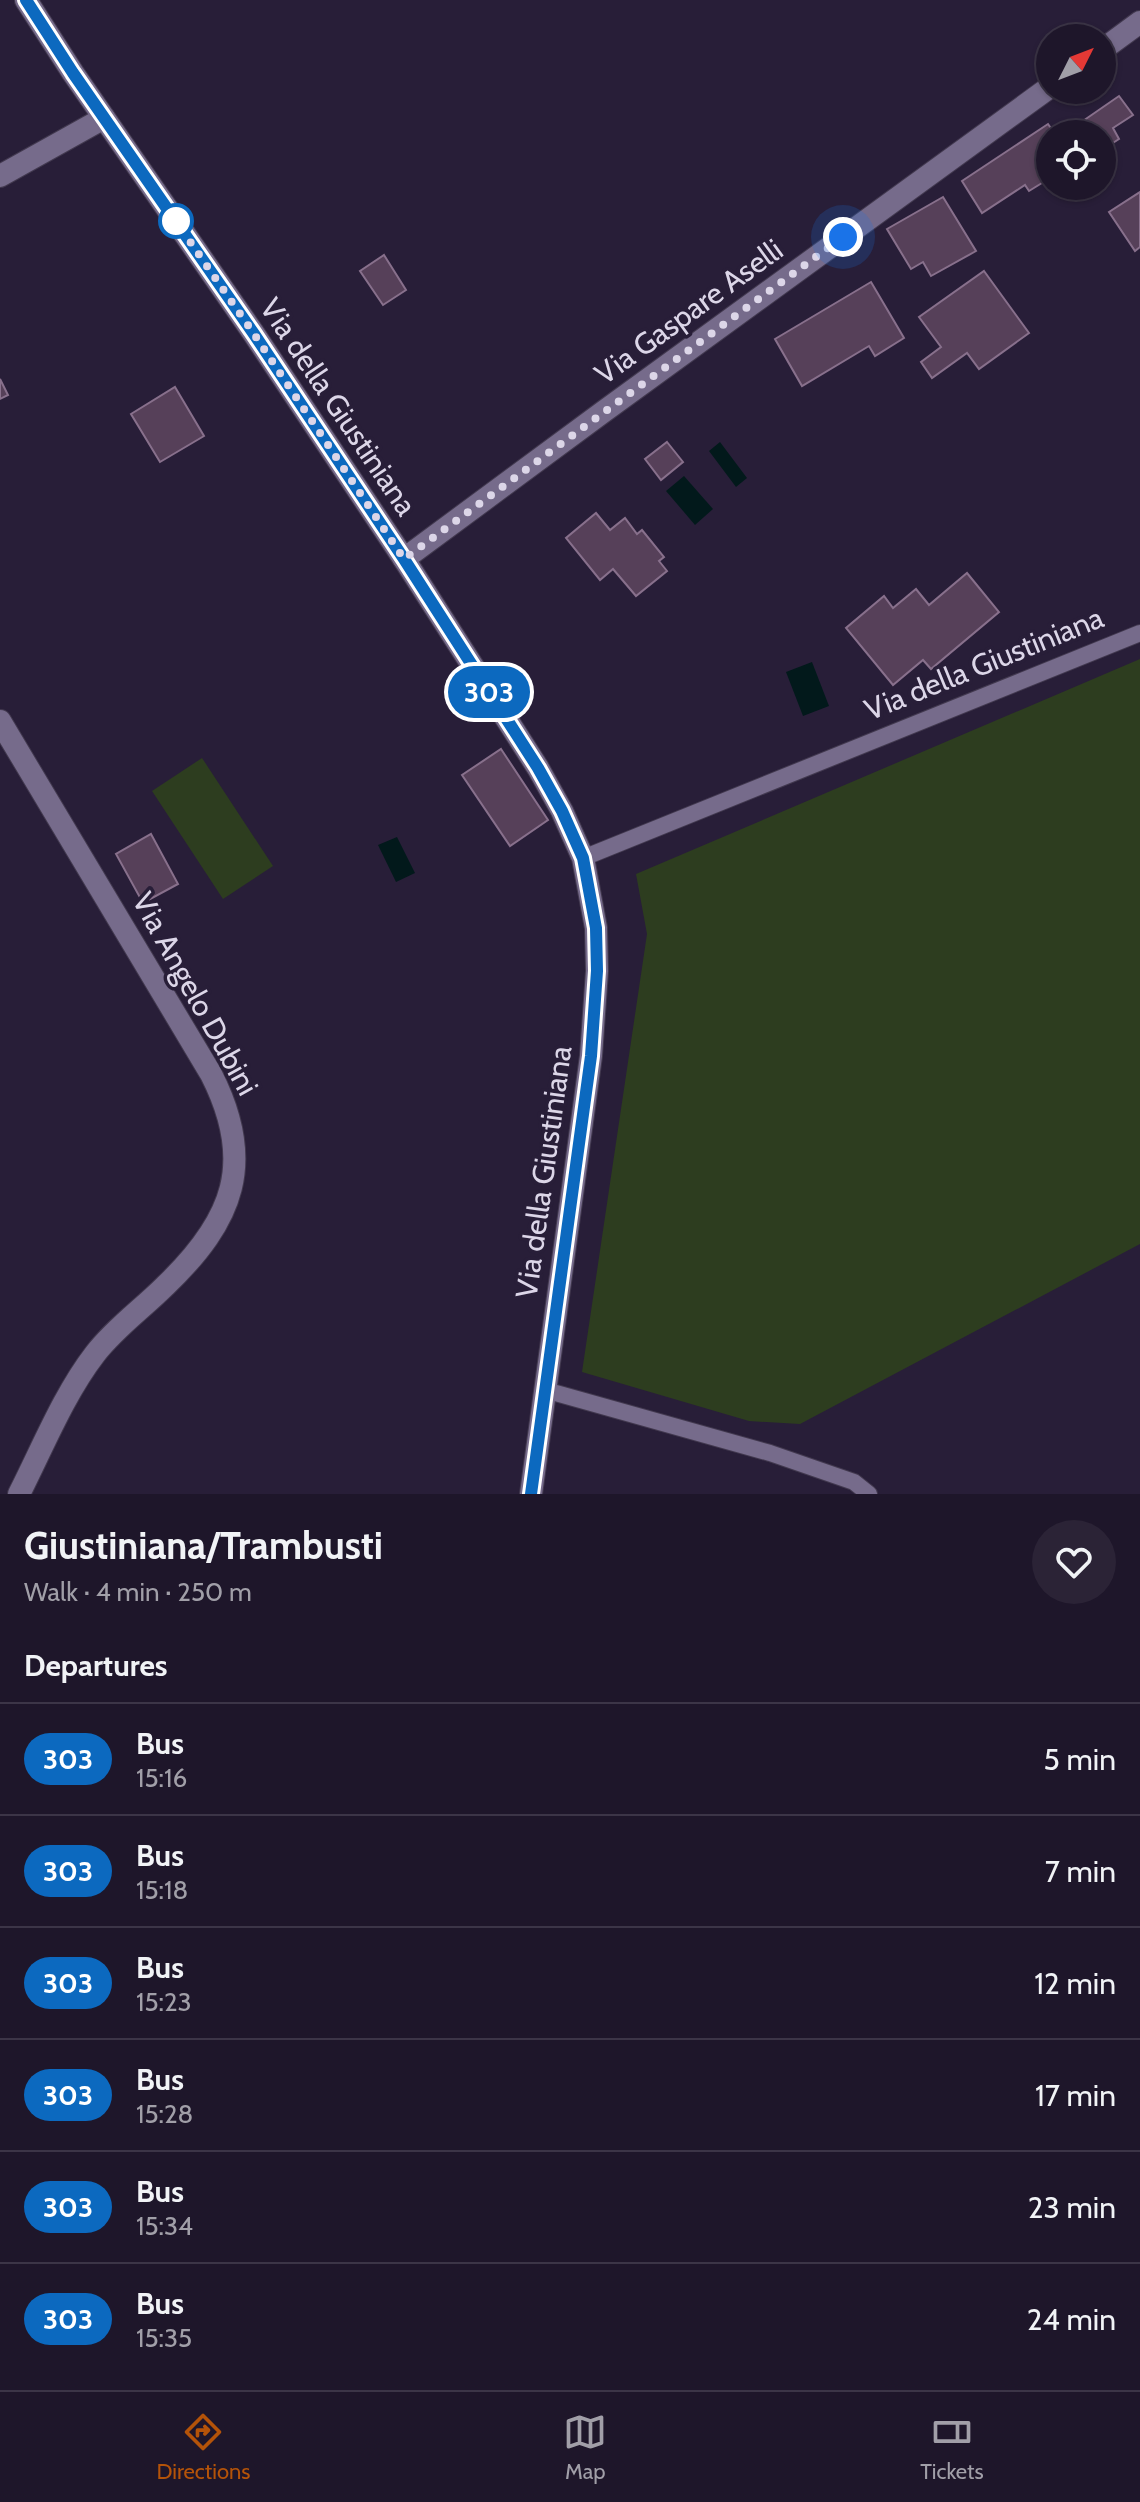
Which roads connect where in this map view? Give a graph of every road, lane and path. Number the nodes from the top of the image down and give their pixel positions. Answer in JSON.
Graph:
{"nodes":[{"id":1,"x":26,"y":0,"type":"edge"},
{"id":2,"x":1140,"y":22,"type":"edge"},
{"id":3,"x":1116,"y":40,"type":"edge"},
{"id":4,"x":1036,"y":97,"type":"edge"},
{"id":5,"x":104,"y":118,"type":"junction"},
{"id":6,"x":0,"y":176,"type":"edge"},
{"id":7,"x":404,"y":559,"type":"junction"},
{"id":8,"x":1140,"y":633,"type":"edge"},
{"id":9,"x":0,"y":721,"type":"edge"},
{"id":10,"x":583,"y":858,"type":"junction"},
{"id":11,"x":545,"y":1390,"type":"junction"},
{"id":12,"x":19,"y":1494,"type":"edge"},
{"id":13,"x":531,"y":1494,"type":"edge"},
{"id":14,"x":869,"y":1494,"type":"edge"}],
"edges":[{"from":1,"to":5,"type":"street","name":"Via della Giustiniana"},
{"from":2,"to":3,"type":"street"},
{"from":4,"to":7,"type":"street","name":"Via Gaspare Aselli"},
{"from":5,"to":6,"type":"street"},
{"from":5,"to":7,"type":"street","name":"Via della Giustiniana"},
{"from":7,"to":10,"type":"street","name":"Via della Giustiniana"},
{"from":8,"to":10,"type":"lane","name":"Via della Giustiniana"},
{"from":9,"to":12,"type":"street","name":"Via Angelo Dubini"},
{"from":10,"to":11,"type":"street","name":"Via della Giustiniana"},
{"from":11,"to":13,"type":"street","name":"Via della Giustiniana"},
{"from":11,"to":14,"type":"lane"}]}
